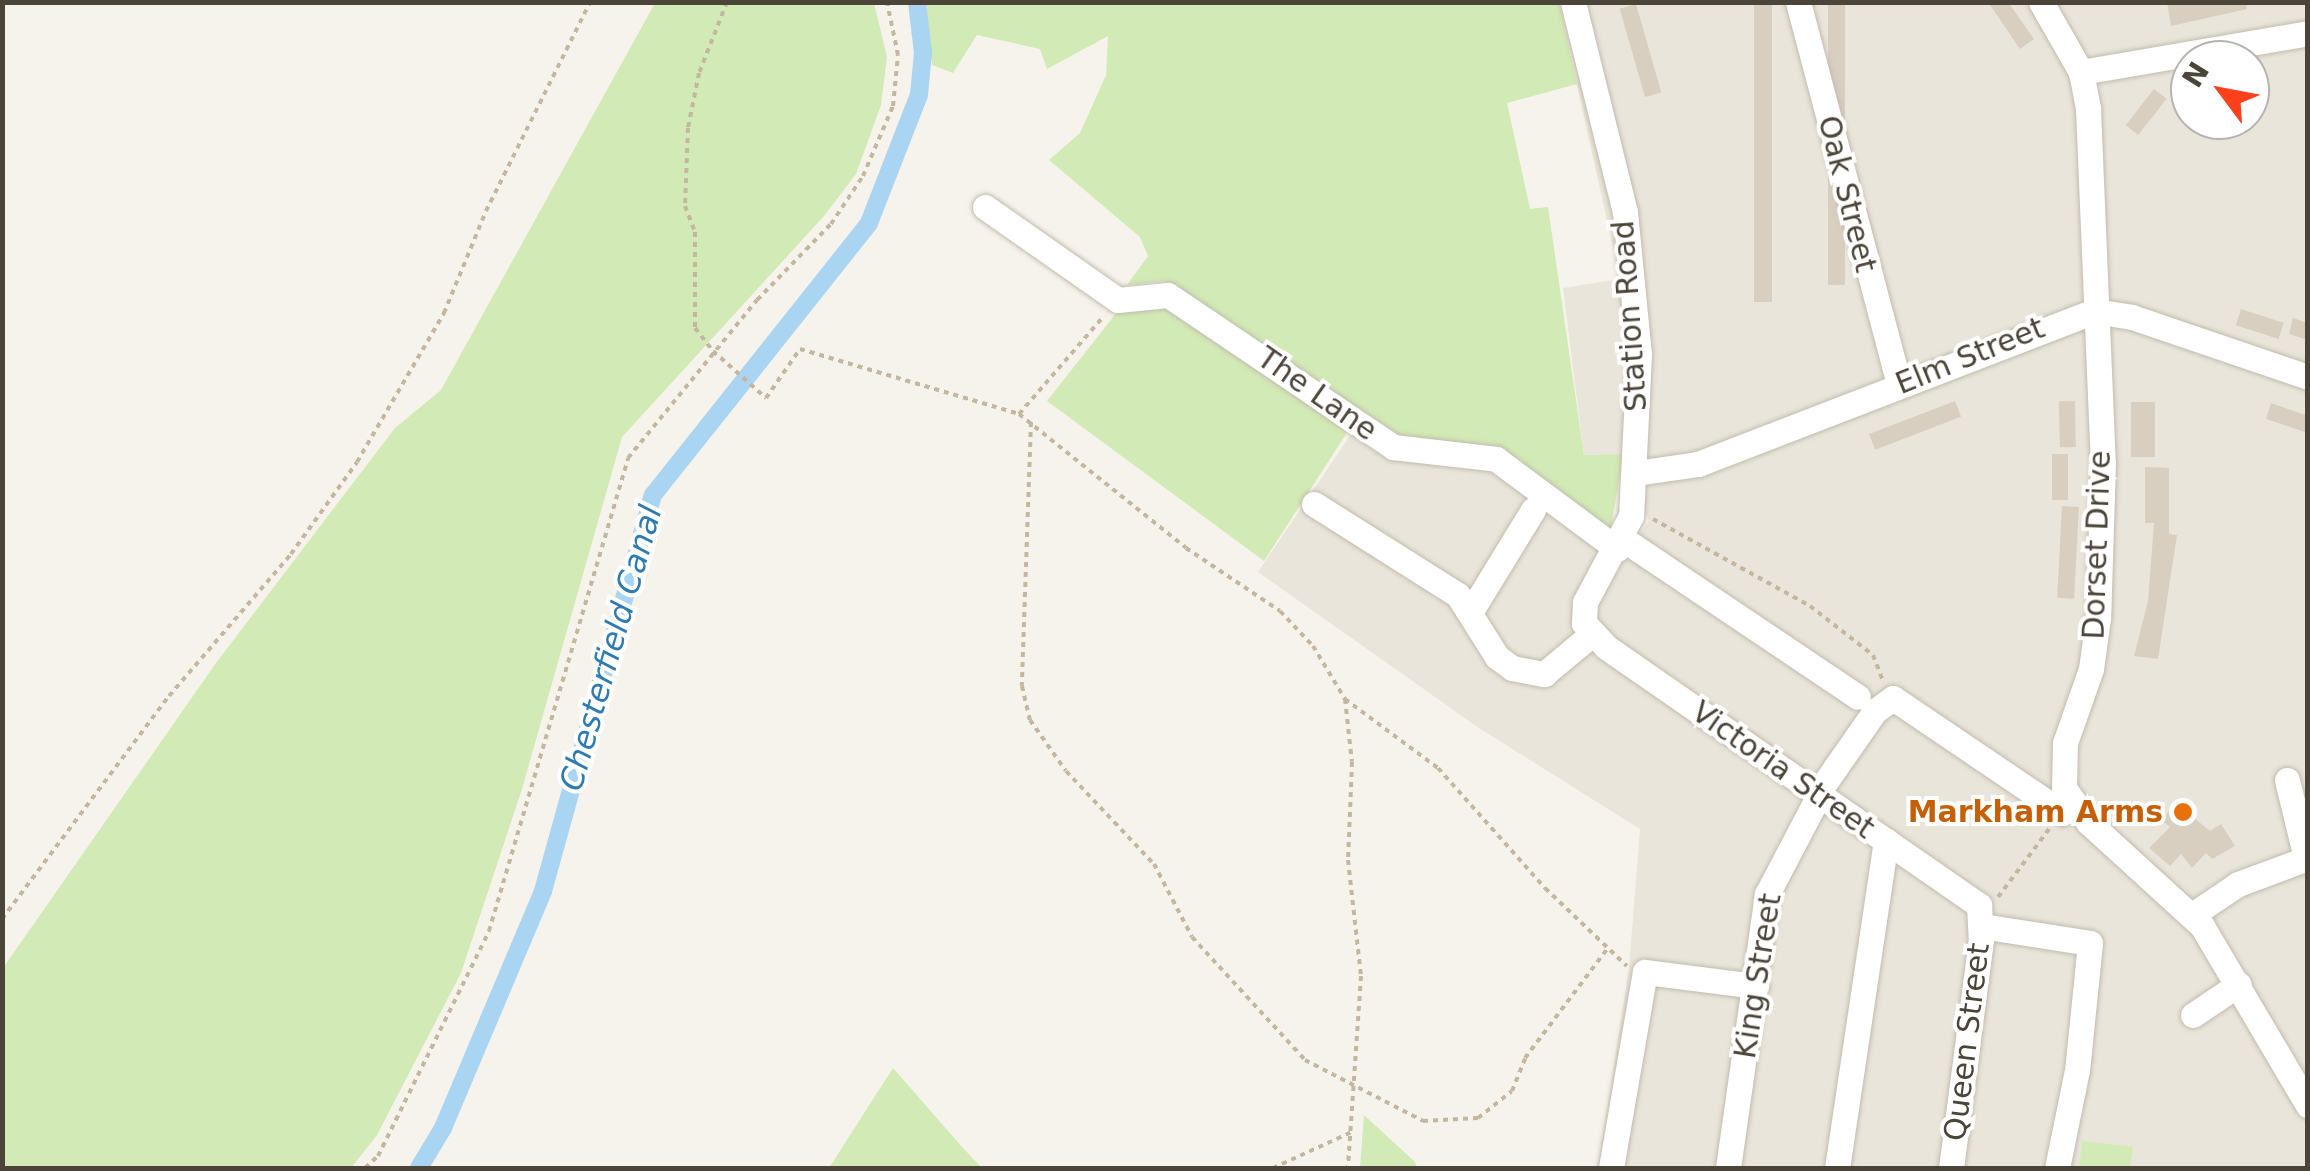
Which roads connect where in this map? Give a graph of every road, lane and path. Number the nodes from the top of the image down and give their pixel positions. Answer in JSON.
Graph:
{"nodes":[{"id":1,"x":590,"y":2,"type":"edge"},
{"id":2,"x":727,"y":2,"type":"edge"},
{"id":3,"x":887,"y":2,"type":"edge"},
{"id":4,"x":1573,"y":2,"type":"edge"},
{"id":5,"x":1798,"y":2,"type":"edge"},
{"id":6,"x":2041,"y":2,"type":"edge"},
{"id":7,"x":2308,"y":33,"type":"edge"},
{"id":8,"x":2081,"y":72,"type":"junction"},
{"id":9,"x":985,"y":206,"type":"dead end"},
{"id":10,"x":1118,"y":300,"type":"junction"},
{"id":11,"x":2095,"y":312,"type":"junction"},
{"id":12,"x":713,"y":351,"type":"junction"},
{"id":13,"x":2308,"y":377,"type":"edge"},
{"id":14,"x":1899,"y":384,"type":"junction"},
{"id":15,"x":1019,"y":414,"type":"junction"},
{"id":16,"x":1030,"y":422,"type":"junction"},
{"id":17,"x":1636,"y":472,"type":"junction"},
{"id":18,"x":1314,"y":504,"type":"dead end"},
{"id":19,"x":1534,"y":510,"type":"dead end"},
{"id":20,"x":1624,"y":534,"type":"junction"},
{"id":21,"x":1471,"y":611,"type":"junction"},
{"id":22,"x":1588,"y":628,"type":"junction"},
{"id":23,"x":1858,"y":696,"type":"dead end"},
{"id":24,"x":1893,"y":698,"type":"junction"},
{"id":25,"x":1345,"y":700,"type":"junction"},
{"id":26,"x":2287,"y":780,"type":"dead end"},
{"id":27,"x":1818,"y":794,"type":"junction"},
{"id":28,"x":2063,"y":812,"type":"joint"},
{"id":29,"x":1886,"y":841,"type":"junction"},
{"id":30,"x":2307,"y":858,"type":"edge"},
{"id":31,"x":2192,"y":915,"type":"junction"},
{"id":32,"x":2,"y":919,"type":"edge"},
{"id":33,"x":1982,"y":921,"type":"junction"},
{"id":34,"x":1608,"y":950,"type":"junction"},
{"id":35,"x":1645,"y":972,"type":"junction"},
{"id":36,"x":2239,"y":984,"type":"junction"},
{"id":37,"x":1756,"y":986,"type":"junction"},
{"id":38,"x":2193,"y":1015,"type":"dead end"},
{"id":39,"x":1356,"y":1090,"type":"junction"},
{"id":40,"x":2306,"y":1100,"type":"edge"},
{"id":41,"x":1354,"y":1132,"type":"junction"},
{"id":42,"x":366,"y":1168,"type":"edge"},
{"id":43,"x":1273,"y":1168,"type":"edge"},
{"id":44,"x":1348,"y":1168,"type":"edge"},
{"id":45,"x":1611,"y":1168,"type":"edge"},
{"id":46,"x":1728,"y":1168,"type":"edge"},
{"id":47,"x":1837,"y":1168,"type":"edge"},
{"id":48,"x":1951,"y":1168,"type":"edge"},
{"id":49,"x":2057,"y":1168,"type":"edge"}],
"edges":[{"from":1,"to":32,"type":"path"},
{"from":2,"to":12,"type":"path"},
{"from":3,"to":12,"type":"path"},
{"from":4,"to":17,"type":"street","name":"Station Road"},
{"from":5,"to":14,"type":"street","name":"Oak Street"},
{"from":6,"to":8,"type":"street"},
{"from":7,"to":8,"type":"street"},
{"from":8,"to":11,"type":"street","name":"Dorset Drive"},
{"from":9,"to":10,"type":"street"},
{"from":10,"to":15,"type":"path"},
{"from":10,"to":20,"type":"street","name":"The Lane"},
{"from":11,"to":13,"type":"street"},
{"from":11,"to":14,"type":"street","name":"Elm Street"},
{"from":11,"to":31,"type":"street","name":"Dorset Drive"},
{"from":12,"to":15,"type":"path"},
{"from":12,"to":42,"type":"path"},
{"from":14,"to":17,"type":"street","name":"Elm Street"},
{"from":15,"to":16,"type":"path"},
{"from":16,"to":25,"type":"path"},
{"from":16,"to":39,"type":"path"},
{"from":17,"to":20,"type":"street","name":"Station Road"},
{"from":18,"to":21,"type":"street"},
{"from":19,"to":21,"type":"street"},
{"from":20,"to":22,"type":"street","name":"Station Road"},
{"from":20,"to":23,"type":"street","name":"The Lane"},
{"from":20,"to":24,"type":"path"},
{"from":21,"to":22,"type":"street"},
{"from":22,"to":27,"type":"street","name":"Victoria Street"},
{"from":24,"to":27,"type":"street","name":"King Street"},
{"from":24,"to":28,"type":"street"},
{"from":25,"to":34,"type":"path"},
{"from":25,"to":39,"type":"path"},
{"from":26,"to":30,"type":"street"},
{"from":27,"to":29,"type":"street","name":"Victoria Street"},
{"from":27,"to":37,"type":"street","name":"King Street"},
{"from":28,"to":33,"type":"path"},
{"from":29,"to":33,"type":"street","name":"Victoria Street"},
{"from":29,"to":47,"type":"street"},
{"from":30,"to":31,"type":"street"},
{"from":31,"to":36,"type":"street","name":"Dorset Drive"},
{"from":33,"to":48,"type":"street","name":"Queen Street"},
{"from":33,"to":49,"type":"street"},
{"from":34,"to":35,"type":"path"},
{"from":34,"to":39,"type":"path"},
{"from":35,"to":37,"type":"street"},
{"from":35,"to":45,"type":"street"},
{"from":36,"to":38,"type":"street"},
{"from":36,"to":40,"type":"street","name":"Dorset Drive"},
{"from":37,"to":46,"type":"street","name":"King Street"},
{"from":39,"to":41,"type":"path"},
{"from":41,"to":43,"type":"path"},
{"from":41,"to":44,"type":"path"}]}
